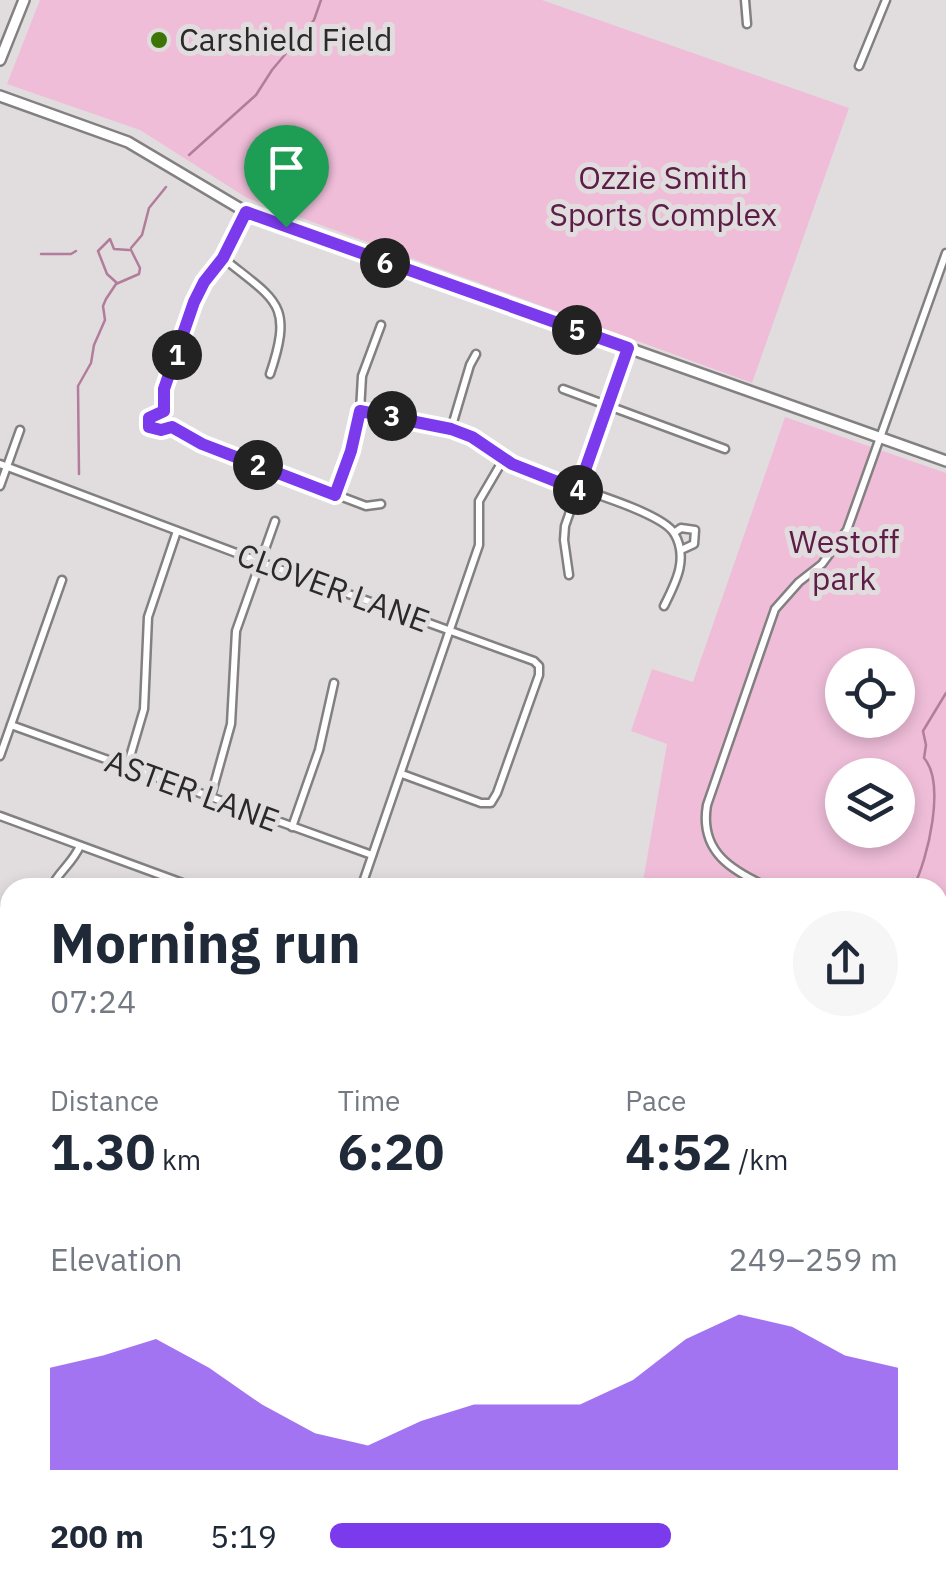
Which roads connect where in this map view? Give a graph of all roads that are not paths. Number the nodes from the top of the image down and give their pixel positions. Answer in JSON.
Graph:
{"nodes":[{"id":1,"x":24,"y":0,"type":"edge"},
{"id":2,"x":745,"y":0,"type":"edge"},
{"id":3,"x":872,"y":0,"type":"edge"},
{"id":4,"x":886,"y":2,"type":"edge"},
{"id":5,"x":747,"y":24,"type":"dead end"},
{"id":6,"x":0,"y":60,"type":"edge"},
{"id":7,"x":859,"y":66,"type":"dead end"},
{"id":8,"x":0,"y":96,"type":"edge"},
{"id":9,"x":246,"y":212,"type":"junction"},
{"id":10,"x":946,"y":253,"type":"edge"},
{"id":11,"x":223,"y":258,"type":"junction"},
{"id":12,"x":381,"y":325,"type":"dead end"},
{"id":13,"x":628,"y":348,"type":"junction"},
{"id":14,"x":476,"y":354,"type":"dead end"},
{"id":15,"x":270,"y":374,"type":"dead end"},
{"id":16,"x":563,"y":389,"type":"dead end"},
{"id":17,"x":608,"y":404,"type":"junction"},
{"id":18,"x":164,"y":411,"type":"junction"},
{"id":19,"x":360,"y":411,"type":"junction"},
{"id":20,"x":172,"y":427,"type":"junction"},
{"id":21,"x":451,"y":429,"type":"junction"},
{"id":22,"x":20,"y":430,"type":"dead end"},
{"id":23,"x":880,"y":439,"type":"junction"},
{"id":24,"x":725,"y":448,"type":"dead end"},
{"id":25,"x":503,"y":460,"type":"junction"},
{"id":26,"x":946,"y":462,"type":"edge"},
{"id":27,"x":3,"y":465,"type":"edge"},
{"id":28,"x":0,"y":486,"type":"edge"},
{"id":29,"x":578,"y":490,"type":"junction"},
{"id":30,"x":335,"y":495,"type":"junction"},
{"id":31,"x":381,"y":504,"type":"dead end"},
{"id":32,"x":275,"y":521,"type":"dead end"},
{"id":33,"x":177,"y":531,"type":"junction"},
{"id":34,"x":674,"y":533,"type":"junction"},
{"id":35,"x":681,"y":550,"type":"junction"},
{"id":36,"x":260,"y":562,"type":"junction"},
{"id":37,"x":569,"y":574,"type":"dead end"},
{"id":38,"x":62,"y":580,"type":"dead end"},
{"id":39,"x":664,"y":606,"type":"dead end"},
{"id":40,"x":451,"y":630,"type":"junction"},
{"id":41,"x":334,"y":683,"type":"dead end"},
{"id":42,"x":11,"y":724,"type":"junction"},
{"id":43,"x":0,"y":756,"type":"edge"},
{"id":44,"x":127,"y":768,"type":"junction"},
{"id":45,"x":402,"y":774,"type":"junction"},
{"id":46,"x":211,"y":796,"type":"junction"},
{"id":47,"x":0,"y":816,"type":"edge"},
{"id":48,"x":292,"y":827,"type":"junction"},
{"id":49,"x":80,"y":846,"type":"junction"},
{"id":50,"x":372,"y":856,"type":"junction"},
{"id":51,"x":56,"y":878,"type":"edge"},
{"id":52,"x":168,"y":878,"type":"edge"},
{"id":53,"x":364,"y":878,"type":"edge"},
{"id":54,"x":751,"y":878,"type":"edge"}],
"edges":[{"from":1,"to":6,"type":"main road"},
{"from":2,"to":5,"type":"street"},
{"from":3,"to":4,"type":"street"},
{"from":4,"to":7,"type":"street"},
{"from":8,"to":9,"type":"main road"},
{"from":9,"to":11,"type":"street"},
{"from":9,"to":13,"type":"main road"},
{"from":10,"to":23,"type":"street"},
{"from":11,"to":15,"type":"street"},
{"from":11,"to":18,"type":"street"},
{"from":12,"to":19,"type":"street"},
{"from":13,"to":17,"type":"street"},
{"from":13,"to":23,"type":"main road"},
{"from":14,"to":21,"type":"street"},
{"from":16,"to":17,"type":"street"},
{"from":17,"to":24,"type":"street"},
{"from":17,"to":29,"type":"street"},
{"from":18,"to":20,"type":"street"},
{"from":18,"to":20,"type":"street"},
{"from":19,"to":21,"type":"street"},
{"from":19,"to":30,"type":"street"},
{"from":20,"to":30,"type":"street"},
{"from":21,"to":25,"type":"street"},
{"from":22,"to":27,"type":"street"},
{"from":23,"to":26,"type":"main road"},
{"from":23,"to":54,"type":"street"},
{"from":25,"to":29,"type":"street"},
{"from":25,"to":40,"type":"street"},
{"from":27,"to":28,"type":"street"},
{"from":27,"to":33,"type":"street","name":"CLOVER LANE"},
{"from":29,"to":34,"type":"street"},
{"from":29,"to":37,"type":"street"},
{"from":30,"to":31,"type":"street"},
{"from":32,"to":36,"type":"street"},
{"from":33,"to":36,"type":"street","name":"CLOVER LANE"},
{"from":33,"to":44,"type":"street"},
{"from":34,"to":35,"type":"street"},
{"from":34,"to":35,"type":"street"},
{"from":35,"to":39,"type":"street"},
{"from":36,"to":40,"type":"street","name":"CLOVER LANE"},
{"from":36,"to":46,"type":"street"},
{"from":38,"to":42,"type":"street"},
{"from":40,"to":45,"type":"street"},
{"from":40,"to":45,"type":"street","name":"CLOVER LANE"},
{"from":41,"to":48,"type":"street"},
{"from":42,"to":43,"type":"street"},
{"from":42,"to":44,"type":"street","name":"ASTER LANE"},
{"from":44,"to":46,"type":"street","name":"ASTER LANE"},
{"from":45,"to":50,"type":"street"},
{"from":46,"to":48,"type":"street","name":"ASTER LANE"},
{"from":47,"to":49,"type":"street"},
{"from":48,"to":50,"type":"street","name":"ASTER LANE"},
{"from":49,"to":51,"type":"street"},
{"from":49,"to":52,"type":"street"},
{"from":50,"to":53,"type":"street"}]}
